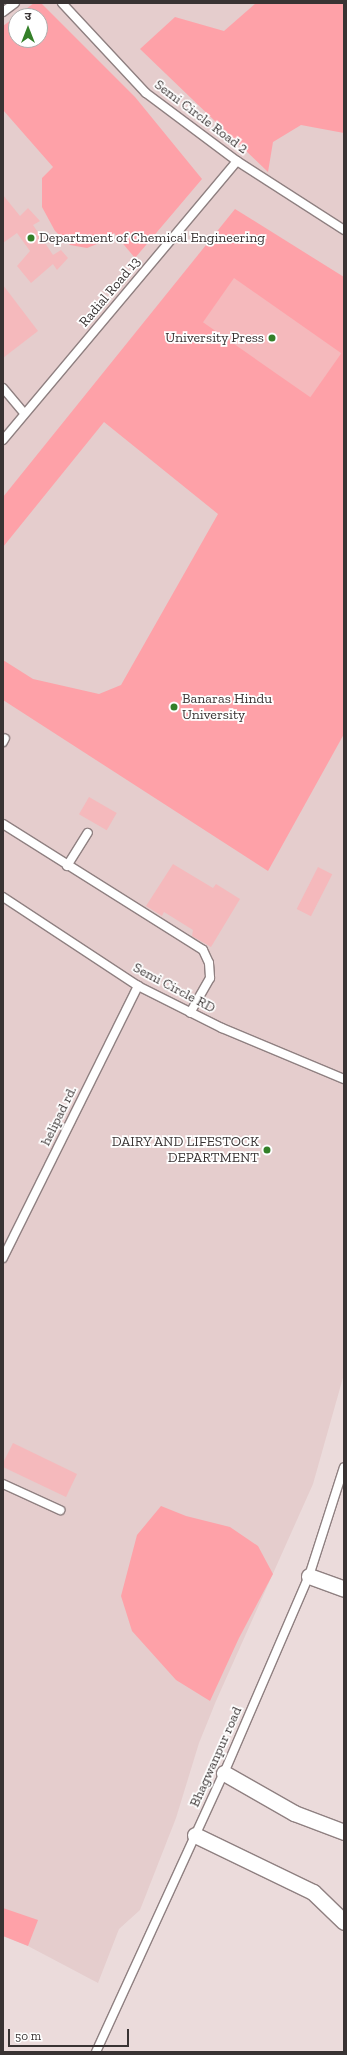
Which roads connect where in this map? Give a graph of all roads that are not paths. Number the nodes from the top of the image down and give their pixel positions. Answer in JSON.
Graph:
{"nodes":[{"id":1,"x":15,"y":3,"type":"edge"},
{"id":2,"x":62,"y":3,"type":"edge"},
{"id":3,"x":3,"y":12,"type":"edge"},
{"id":4,"x":237,"y":161,"type":"junction"},
{"id":5,"x":344,"y":230,"type":"edge"},
{"id":6,"x":3,"y":388,"type":"edge"},
{"id":7,"x":24,"y":413,"type":"junction"},
{"id":8,"x":3,"y":440,"type":"edge"},
{"id":9,"x":3,"y":824,"type":"edge"},
{"id":10,"x":88,"y":833,"type":"dead end"},
{"id":11,"x":66,"y":866,"type":"junction"},
{"id":12,"x":3,"y":897,"type":"edge"},
{"id":13,"x":138,"y":986,"type":"junction"},
{"id":14,"x":190,"y":1013,"type":"junction"},
{"id":15,"x":344,"y":1079,"type":"edge"},
{"id":16,"x":3,"y":1258,"type":"edge"},
{"id":17,"x":344,"y":1466,"type":"edge"},
{"id":18,"x":3,"y":1484,"type":"edge"},
{"id":19,"x":60,"y":1510,"type":"dead end"},
{"id":20,"x":309,"y":1576,"type":"junction"},
{"id":21,"x":344,"y":1589,"type":"edge"},
{"id":22,"x":224,"y":1773,"type":"junction"},
{"id":23,"x":344,"y":1832,"type":"edge"},
{"id":24,"x":195,"y":1835,"type":"junction"},
{"id":25,"x":344,"y":1922,"type":"edge"},
{"id":26,"x":96,"y":2052,"type":"edge"}],
"edges":[{"from":1,"to":3,"type":"lane"},
{"from":2,"to":4,"type":"lane","name":"Semi Circle Road 2"},
{"from":4,"to":5,"type":"lane","name":"Semi Circle Road 2"},
{"from":4,"to":7,"type":"lane","name":"Radial Road 13"},
{"from":6,"to":7,"type":"lane"},
{"from":7,"to":8,"type":"lane","name":"Radial Road 13"},
{"from":9,"to":11,"type":"lane"},
{"from":10,"to":11,"type":"lane"},
{"from":11,"to":14,"type":"lane"},
{"from":12,"to":13,"type":"lane","name":"Semi Circle RD"},
{"from":13,"to":14,"type":"lane","name":"Semi Circle RD"},
{"from":13,"to":16,"type":"lane","name":"helipad rd."},
{"from":14,"to":15,"type":"lane","name":"Semi Circle RD"},
{"from":17,"to":20,"type":"lane","name":"Bhagwanpur road"},
{"from":18,"to":19,"type":"lane"},
{"from":20,"to":21,"type":"street"},
{"from":20,"to":22,"type":"lane","name":"Bhagwanpur road"},
{"from":22,"to":23,"type":"street"},
{"from":22,"to":24,"type":"lane","name":"Bhagwanpur road"},
{"from":24,"to":25,"type":"street"},
{"from":24,"to":26,"type":"lane","name":"Bhagwanpur road"}]}
